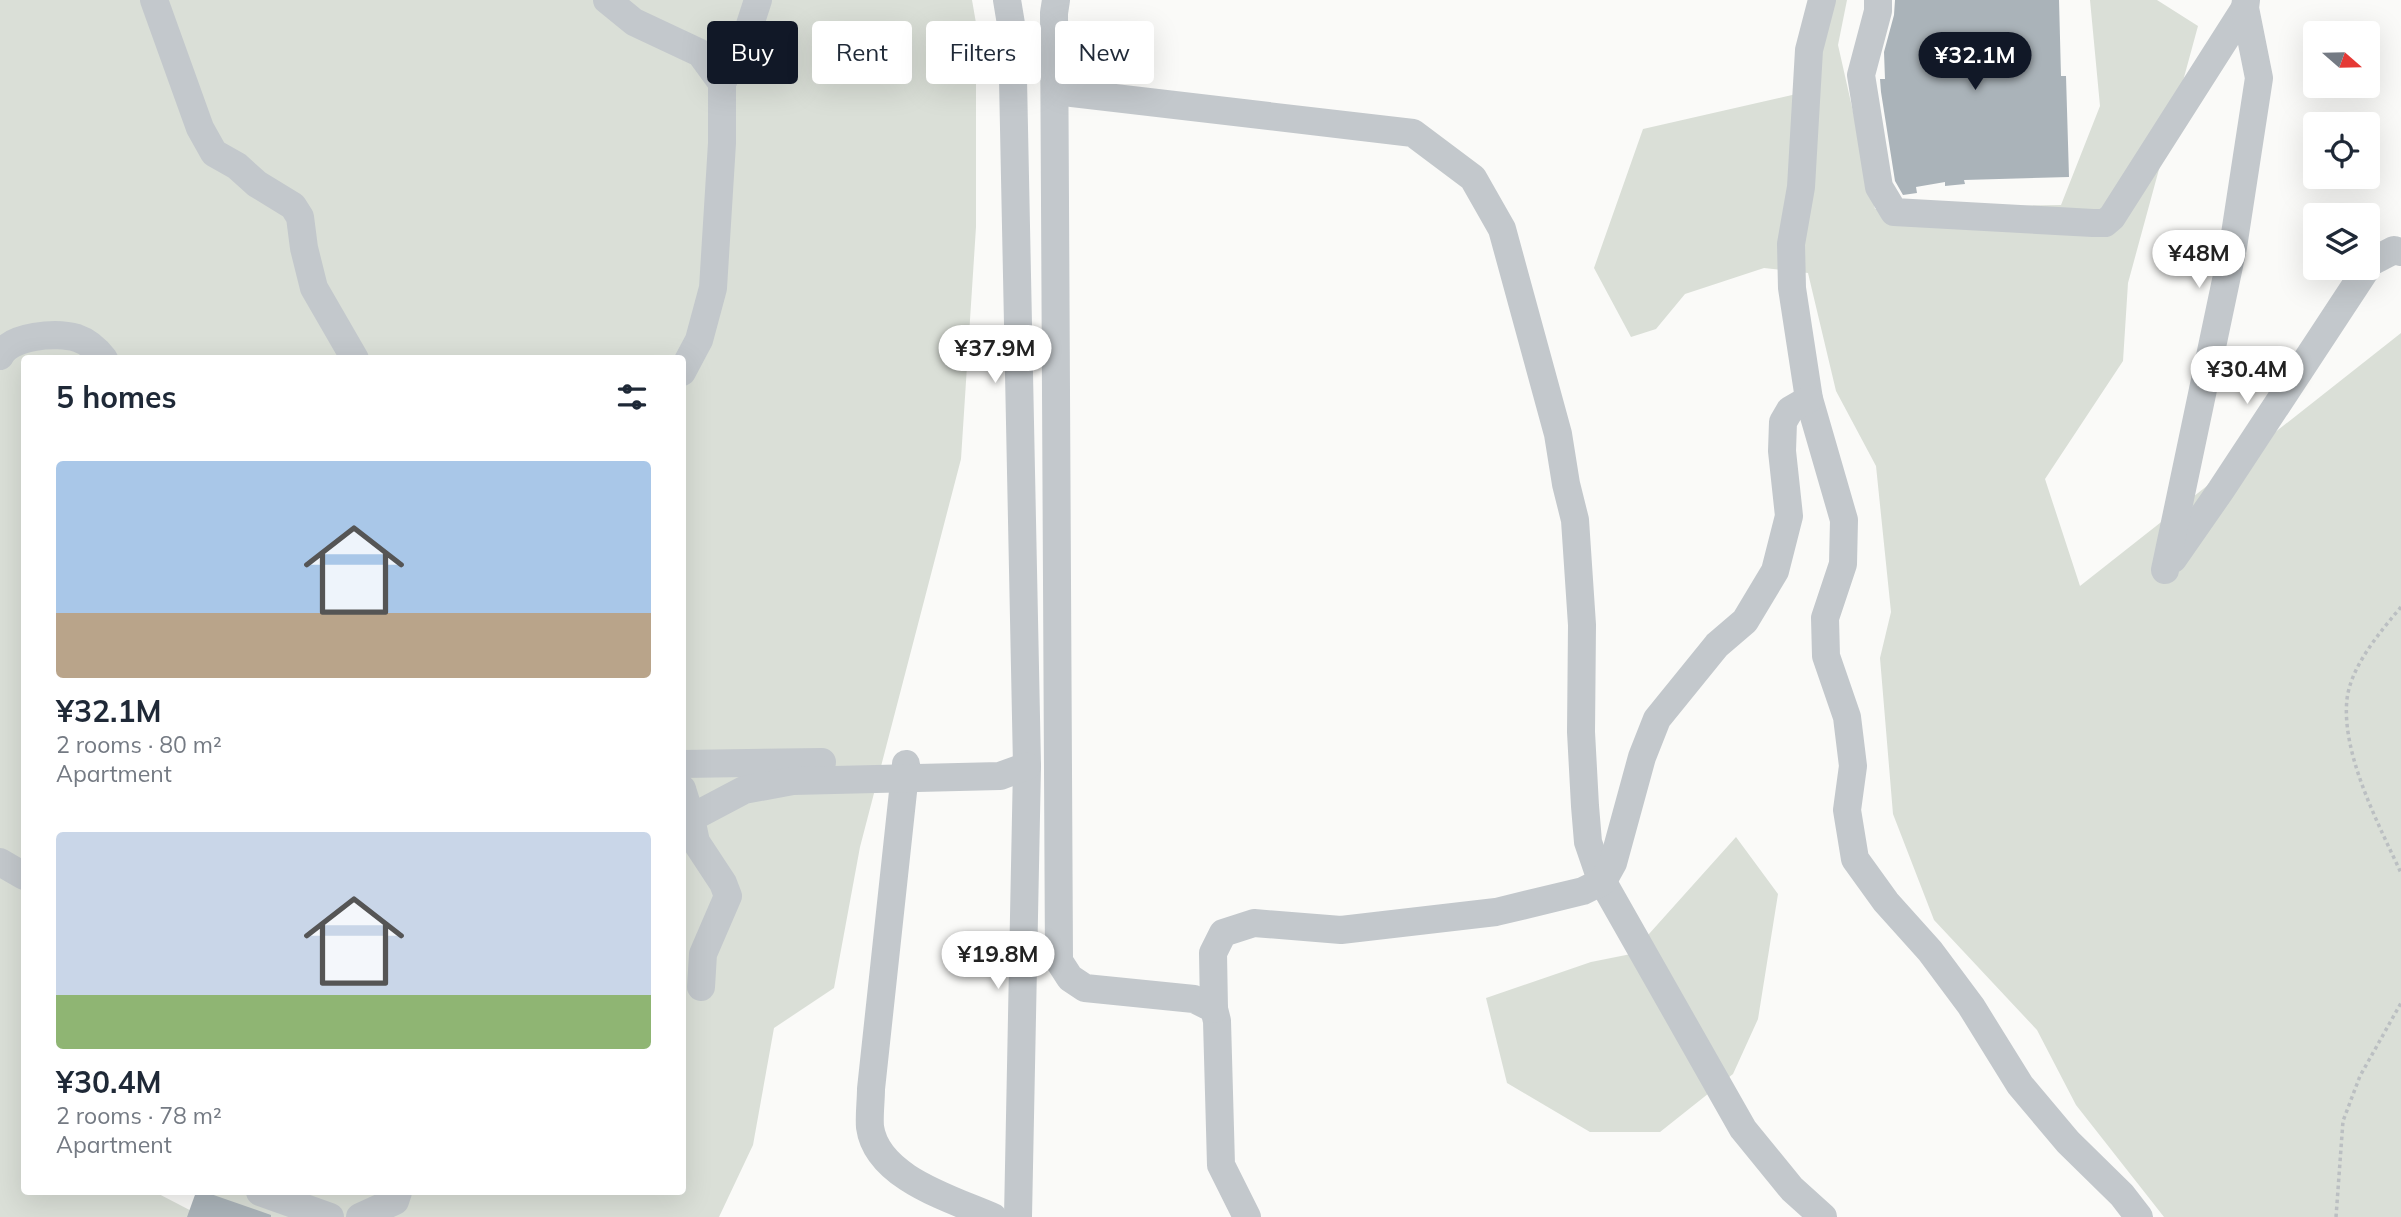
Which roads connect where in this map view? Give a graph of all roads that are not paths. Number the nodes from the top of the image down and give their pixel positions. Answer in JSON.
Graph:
{"nodes":[{"id":1,"x":154,"y":0,"type":"edge"},
{"id":2,"x":607,"y":0,"type":"edge"},
{"id":3,"x":758,"y":0,"type":"edge"},
{"id":4,"x":1007,"y":0,"type":"edge"},
{"id":5,"x":1056,"y":0,"type":"edge"},
{"id":6,"x":1822,"y":0,"type":"edge"},
{"id":7,"x":1878,"y":0,"type":"edge"},
{"id":8,"x":2246,"y":4,"type":"edge"},
{"id":9,"x":751,"y":21,"type":"edge"},
{"id":10,"x":707,"y":63,"type":"edge"},
{"id":11,"x":722,"y":84,"type":"edge"},
{"id":12,"x":1055,"y":91,"type":"junction"},
{"id":13,"x":2401,"y":252,"type":"edge"},
{"id":14,"x":2380,"y":257,"type":"edge"},
{"id":15,"x":2359,"y":280,"type":"edge"},
{"id":16,"x":100,"y":355,"type":"edge"},
{"id":17,"x":353,"y":355,"type":"edge"},
{"id":18,"x":0,"y":356,"type":"edge"},
{"id":19,"x":686,"y":364,"type":"edge"},
{"id":20,"x":1809,"y":399,"type":"junction"},
{"id":21,"x":686,"y":764,"type":"edge"},
{"id":22,"x":1027,"y":766,"type":"junction"},
{"id":23,"x":906,"y":771,"type":"junction"},
{"id":24,"x":687,"y":823,"type":"edge"},
{"id":25,"x":0,"y":862,"type":"edge"},
{"id":26,"x":21,"y":874,"type":"edge"},
{"id":27,"x":1603,"y":881,"type":"junction"},
{"id":28,"x":701,"y":986,"type":"dead end"},
{"id":29,"x":1214,"y":1009,"type":"junction"},
{"id":30,"x":268,"y":1195,"type":"edge"},
{"id":31,"x":397,"y":1195,"type":"edge"},
{"id":32,"x":330,"y":1217,"type":"edge"},
{"id":33,"x":360,"y":1217,"type":"edge"},
{"id":34,"x":993,"y":1217,"type":"edge"},
{"id":35,"x":1018,"y":1217,"type":"edge"},
{"id":36,"x":1247,"y":1217,"type":"edge"},
{"id":37,"x":1823,"y":1217,"type":"edge"},
{"id":38,"x":2139,"y":1217,"type":"edge"}],
"edges":[{"from":1,"to":17,"type":"street"},
{"from":2,"to":10,"type":"street"},
{"from":3,"to":9,"type":"street"},
{"from":4,"to":22,"type":"street"},
{"from":5,"to":12,"type":"street"},
{"from":6,"to":20,"type":"street"},
{"from":7,"to":8,"type":"street"},
{"from":8,"to":15,"type":"street"},
{"from":11,"to":19,"type":"street"},
{"from":12,"to":27,"type":"street"},
{"from":12,"to":29,"type":"street"},
{"from":13,"to":14,"type":"street"},
{"from":16,"to":18,"type":"street"},
{"from":20,"to":27,"type":"street"},
{"from":20,"to":38,"type":"street"},
{"from":21,"to":23,"type":"street"},
{"from":22,"to":23,"type":"street"},
{"from":22,"to":35,"type":"street"},
{"from":23,"to":24,"type":"street"},
{"from":23,"to":34,"type":"street"},
{"from":24,"to":28,"type":"street"},
{"from":25,"to":26,"type":"street"},
{"from":27,"to":29,"type":"street"},
{"from":27,"to":37,"type":"street"},
{"from":29,"to":36,"type":"street"},
{"from":30,"to":32,"type":"street"},
{"from":31,"to":33,"type":"street"}]}
